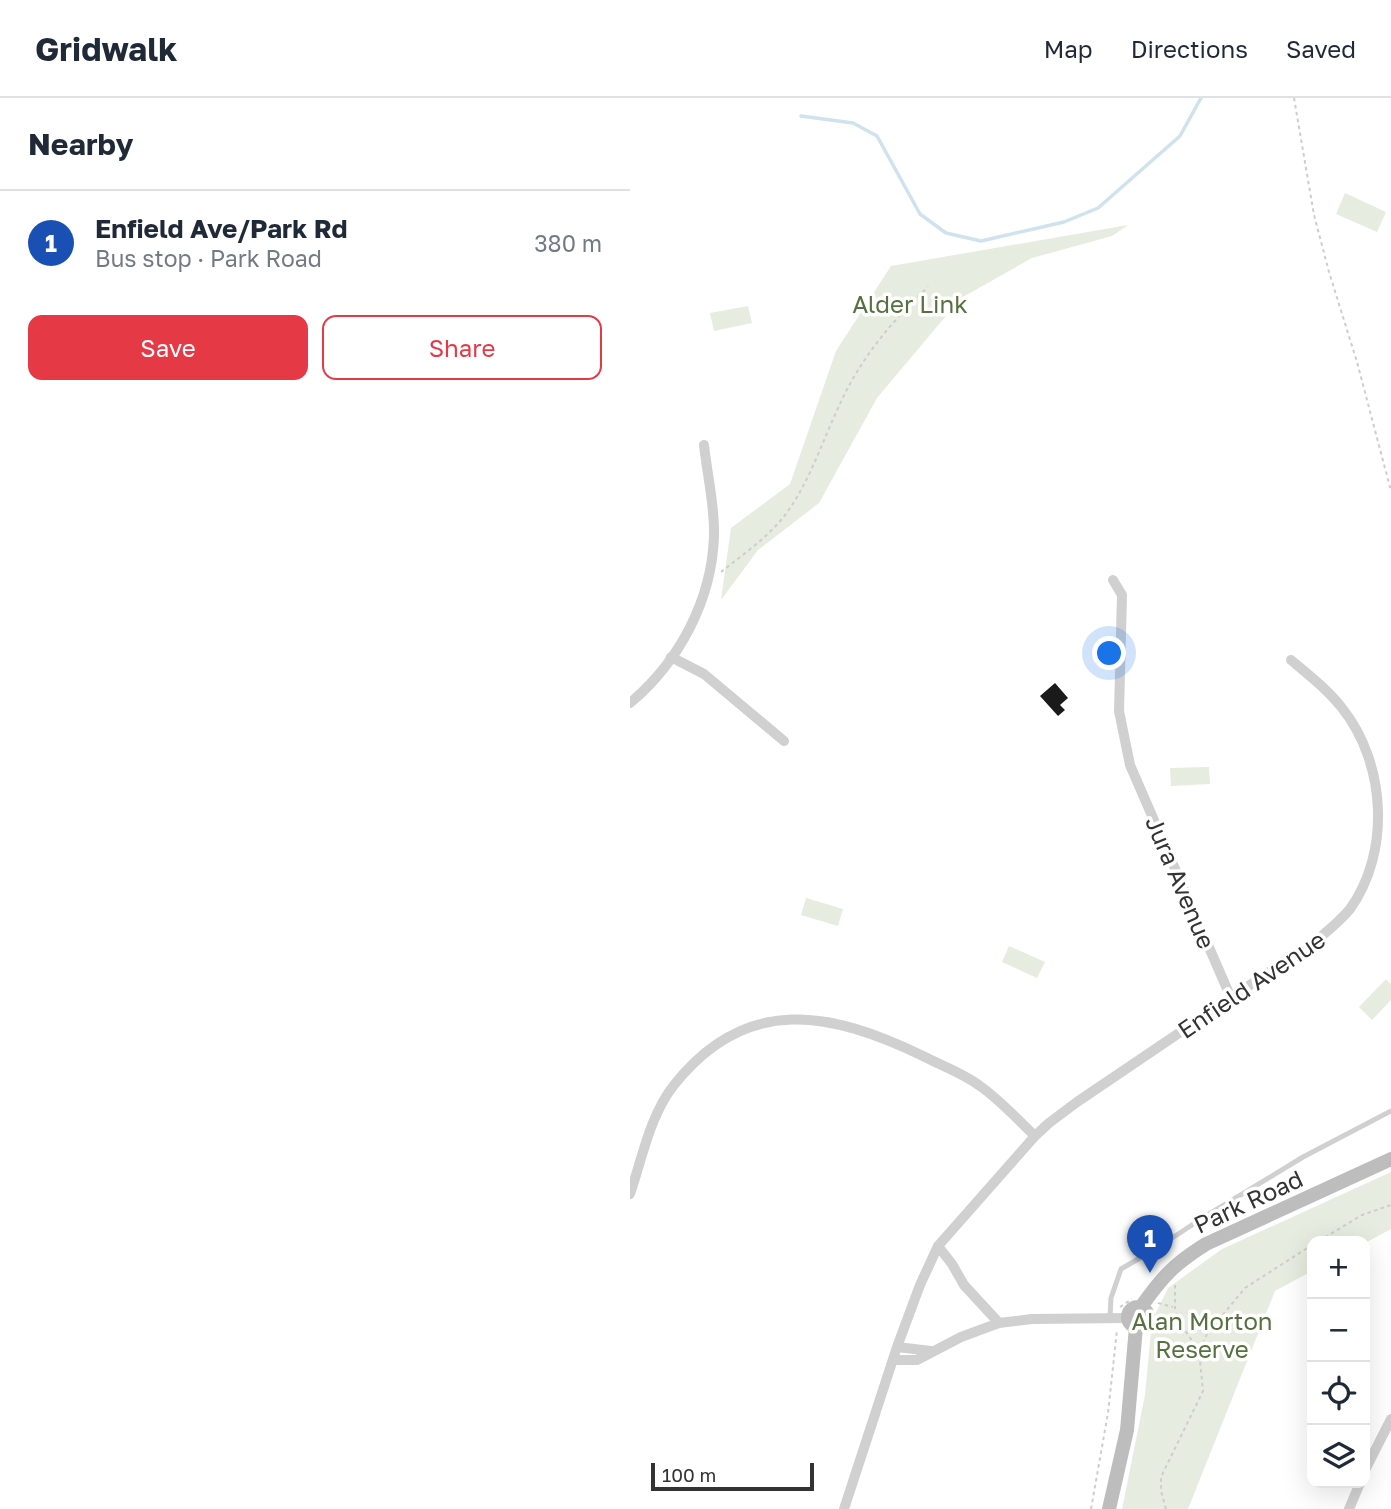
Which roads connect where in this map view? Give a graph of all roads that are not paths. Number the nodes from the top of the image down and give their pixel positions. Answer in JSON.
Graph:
{"nodes":[{"id":1,"x":704,"y":445,"type":"dead end"},
{"id":2,"x":1114,"y":580,"type":"dead end"},
{"id":3,"x":671,"y":657,"type":"junction"},
{"id":4,"x":1291,"y":660,"type":"dead end"},
{"id":5,"x":630,"y":704,"type":"edge"},
{"id":6,"x":784,"y":741,"type":"dead end"},
{"id":7,"x":1231,"y":998,"type":"junction"},
{"id":8,"x":1391,"y":1111,"type":"edge"},
{"id":9,"x":1035,"y":1136,"type":"junction"},
{"id":10,"x":1391,"y":1159,"type":"edge"},
{"id":11,"x":630,"y":1194,"type":"edge"},
{"id":12,"x":938,"y":1246,"type":"junction"},
{"id":13,"x":1123,"y":1320,"type":"junction"},
{"id":14,"x":999,"y":1323,"type":"junction"},
{"id":15,"x":897,"y":1348,"type":"junction"},
{"id":16,"x":935,"y":1350,"type":"junction"},
{"id":17,"x":893,"y":1360,"type":"junction"},
{"id":18,"x":1391,"y":1419,"type":"edge"},
{"id":19,"x":1370,"y":1461,"type":"edge"},
{"id":20,"x":1358,"y":1488,"type":"edge"},
{"id":21,"x":844,"y":1509,"type":"edge"},
{"id":22,"x":1109,"y":1509,"type":"edge"},
{"id":23,"x":1349,"y":1509,"type":"edge"}],
"edges":[{"from":1,"to":3,"type":"street"},
{"from":2,"to":7,"type":"street","name":"Jura Avenue"},
{"from":3,"to":5,"type":"street"},
{"from":3,"to":6,"type":"street"},
{"from":4,"to":7,"type":"street","name":"Enfield Avenue"},
{"from":7,"to":9,"type":"street","name":"Enfield Avenue"},
{"from":8,"to":13,"type":"lane"},
{"from":9,"to":11,"type":"street"},
{"from":9,"to":12,"type":"street","name":"Enfield Avenue"},
{"from":10,"to":13,"type":"street","name":"Park Road"},
{"from":12,"to":14,"type":"street"},
{"from":12,"to":15,"type":"street","name":"Enfield Avenue"},
{"from":13,"to":14,"type":"street"},
{"from":13,"to":22,"type":"street"},
{"from":14,"to":16,"type":"street"},
{"from":15,"to":16,"type":"street"},
{"from":15,"to":17,"type":"street","name":"Enfield Avenue"},
{"from":16,"to":17,"type":"street"},
{"from":17,"to":21,"type":"street","name":"Enfield Avenue"},
{"from":18,"to":19,"type":"street"},
{"from":20,"to":23,"type":"street"}]}
